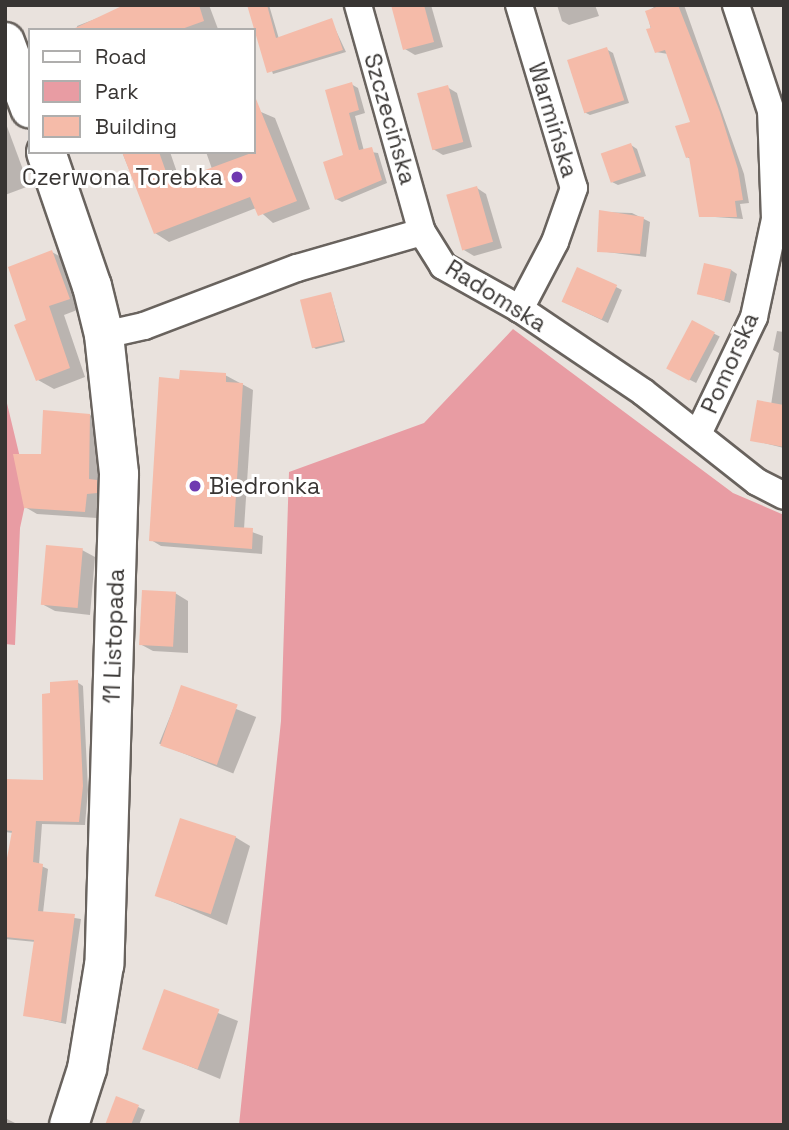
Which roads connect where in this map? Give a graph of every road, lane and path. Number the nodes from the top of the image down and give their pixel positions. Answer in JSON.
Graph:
{"nodes":[{"id":1,"x":358,"y":5,"type":"edge"},
{"id":2,"x":519,"y":5,"type":"edge"},
{"id":3,"x":736,"y":5,"type":"edge"},
{"id":4,"x":5,"y":41,"type":"edge"},
{"id":5,"x":28,"y":103,"type":"edge"},
{"id":6,"x":47,"y":154,"type":"edge"},
{"id":7,"x":422,"y":232,"type":"junction"},
{"id":8,"x":520,"y":309,"type":"junction"},
{"id":9,"x":104,"y":335,"type":"junction"},
{"id":10,"x":698,"y":434,"type":"junction"},
{"id":11,"x":784,"y":496,"type":"edge"},
{"id":12,"x":69,"y":1125,"type":"edge"}],
"edges":[{"from":1,"to":7,"type":"street","name":"Szczecińska"},
{"from":2,"to":8,"type":"street","name":"Warmińska"},
{"from":3,"to":10,"type":"street","name":"Pomorska"},
{"from":4,"to":5,"type":"main road"},
{"from":6,"to":9,"type":"main road","name":"11 Listopada"},
{"from":7,"to":8,"type":"street","name":"Radomska"},
{"from":7,"to":9,"type":"street"},
{"from":8,"to":10,"type":"street","name":"Radomska"},
{"from":9,"to":12,"type":"main road","name":"11 Listopada"},
{"from":10,"to":11,"type":"street","name":"Radomska"}]}
